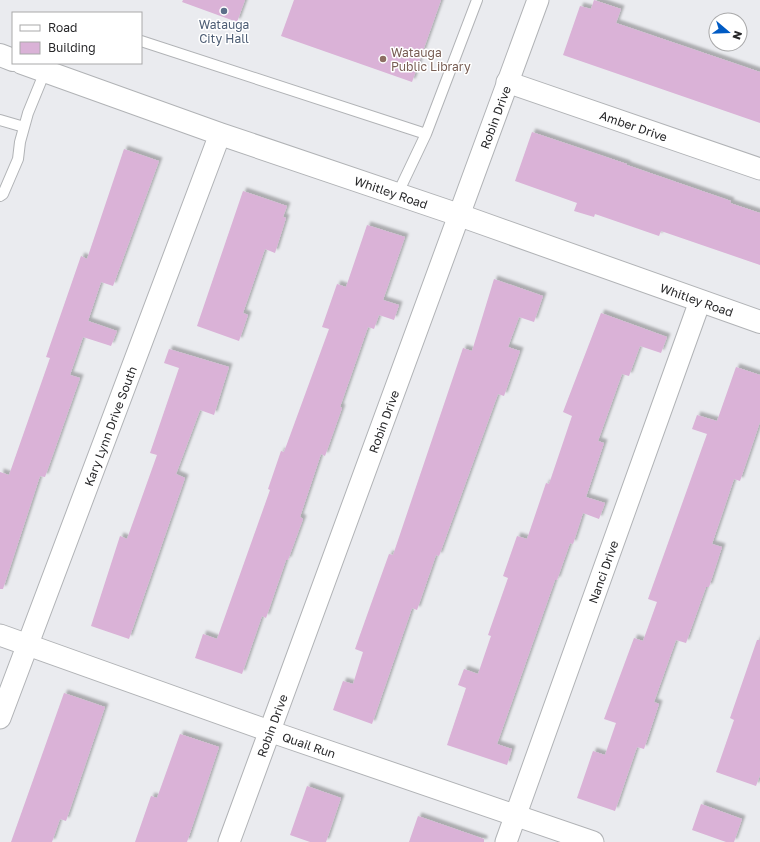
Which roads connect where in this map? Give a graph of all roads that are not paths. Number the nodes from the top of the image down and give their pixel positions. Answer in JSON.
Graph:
{"nodes":[{"id":1,"x":477,"y":0,"type":"edge"},
{"id":2,"x":538,"y":0,"type":"edge"},
{"id":3,"x":142,"y":41,"type":"edge"},
{"id":4,"x":0,"y":55,"type":"edge"},
{"id":5,"x":12,"y":60,"type":"edge"},
{"id":6,"x":28,"y":64,"type":"edge"},
{"id":7,"x":46,"y":67,"type":"edge"},
{"id":8,"x":507,"y":82,"type":"junction"},
{"id":9,"x":0,"y":120,"type":"edge"},
{"id":10,"x":24,"y":128,"type":"junction"},
{"id":11,"x":220,"y":134,"type":"junction"},
{"id":12,"x":426,"y":134,"type":"junction"},
{"id":13,"x":760,"y":169,"type":"edge"},
{"id":14,"x":397,"y":195,"type":"junction"},
{"id":15,"x":0,"y":196,"type":"edge"},
{"id":16,"x":459,"y":215,"type":"junction"},
{"id":17,"x":700,"y":301,"type":"junction"},
{"id":18,"x":760,"y":322,"type":"edge"},
{"id":19,"x":0,"y":635,"type":"edge"},
{"id":20,"x":27,"y":644,"type":"junction"},
{"id":21,"x":0,"y":718,"type":"edge"},
{"id":22,"x":269,"y":731,"type":"junction"},
{"id":23,"x":516,"y":815,"type":"junction"},
{"id":24,"x":229,"y":842,"type":"edge"},
{"id":25,"x":506,"y":842,"type":"edge"},
{"id":26,"x":593,"y":842,"type":"edge"}],
"edges":[{"from":1,"to":12,"type":"lane"},
{"from":2,"to":8,"type":"street","name":"Robin Drive"},
{"from":3,"to":12,"type":"lane"},
{"from":4,"to":5,"type":"street"},
{"from":6,"to":7,"type":"street","name":"Whitley Road"},
{"from":7,"to":10,"type":"lane"},
{"from":7,"to":11,"type":"street","name":"Whitley Road"},
{"from":8,"to":13,"type":"street","name":"Amber Drive"},
{"from":8,"to":16,"type":"street","name":"Robin Drive"},
{"from":9,"to":10,"type":"lane"},
{"from":10,"to":15,"type":"lane"},
{"from":11,"to":14,"type":"street","name":"Whitley Road"},
{"from":11,"to":20,"type":"street","name":"Kary Lynn Drive South"},
{"from":12,"to":14,"type":"lane"},
{"from":14,"to":16,"type":"street","name":"Whitley Road"},
{"from":16,"to":17,"type":"street","name":"Whitley Road"},
{"from":16,"to":22,"type":"street","name":"Robin Drive"},
{"from":17,"to":18,"type":"street","name":"Whitley Road"},
{"from":17,"to":23,"type":"street","name":"Nanci Drive"},
{"from":19,"to":20,"type":"street","name":"Quail Run"},
{"from":20,"to":21,"type":"street","name":"Kary Lynn Drive South"},
{"from":20,"to":22,"type":"street","name":"Quail Run"},
{"from":22,"to":23,"type":"street","name":"Quail Run"},
{"from":22,"to":24,"type":"street","name":"Robin Drive"},
{"from":23,"to":25,"type":"street","name":"Nanci Drive"},
{"from":23,"to":26,"type":"street","name":"Quail Run"}]}
